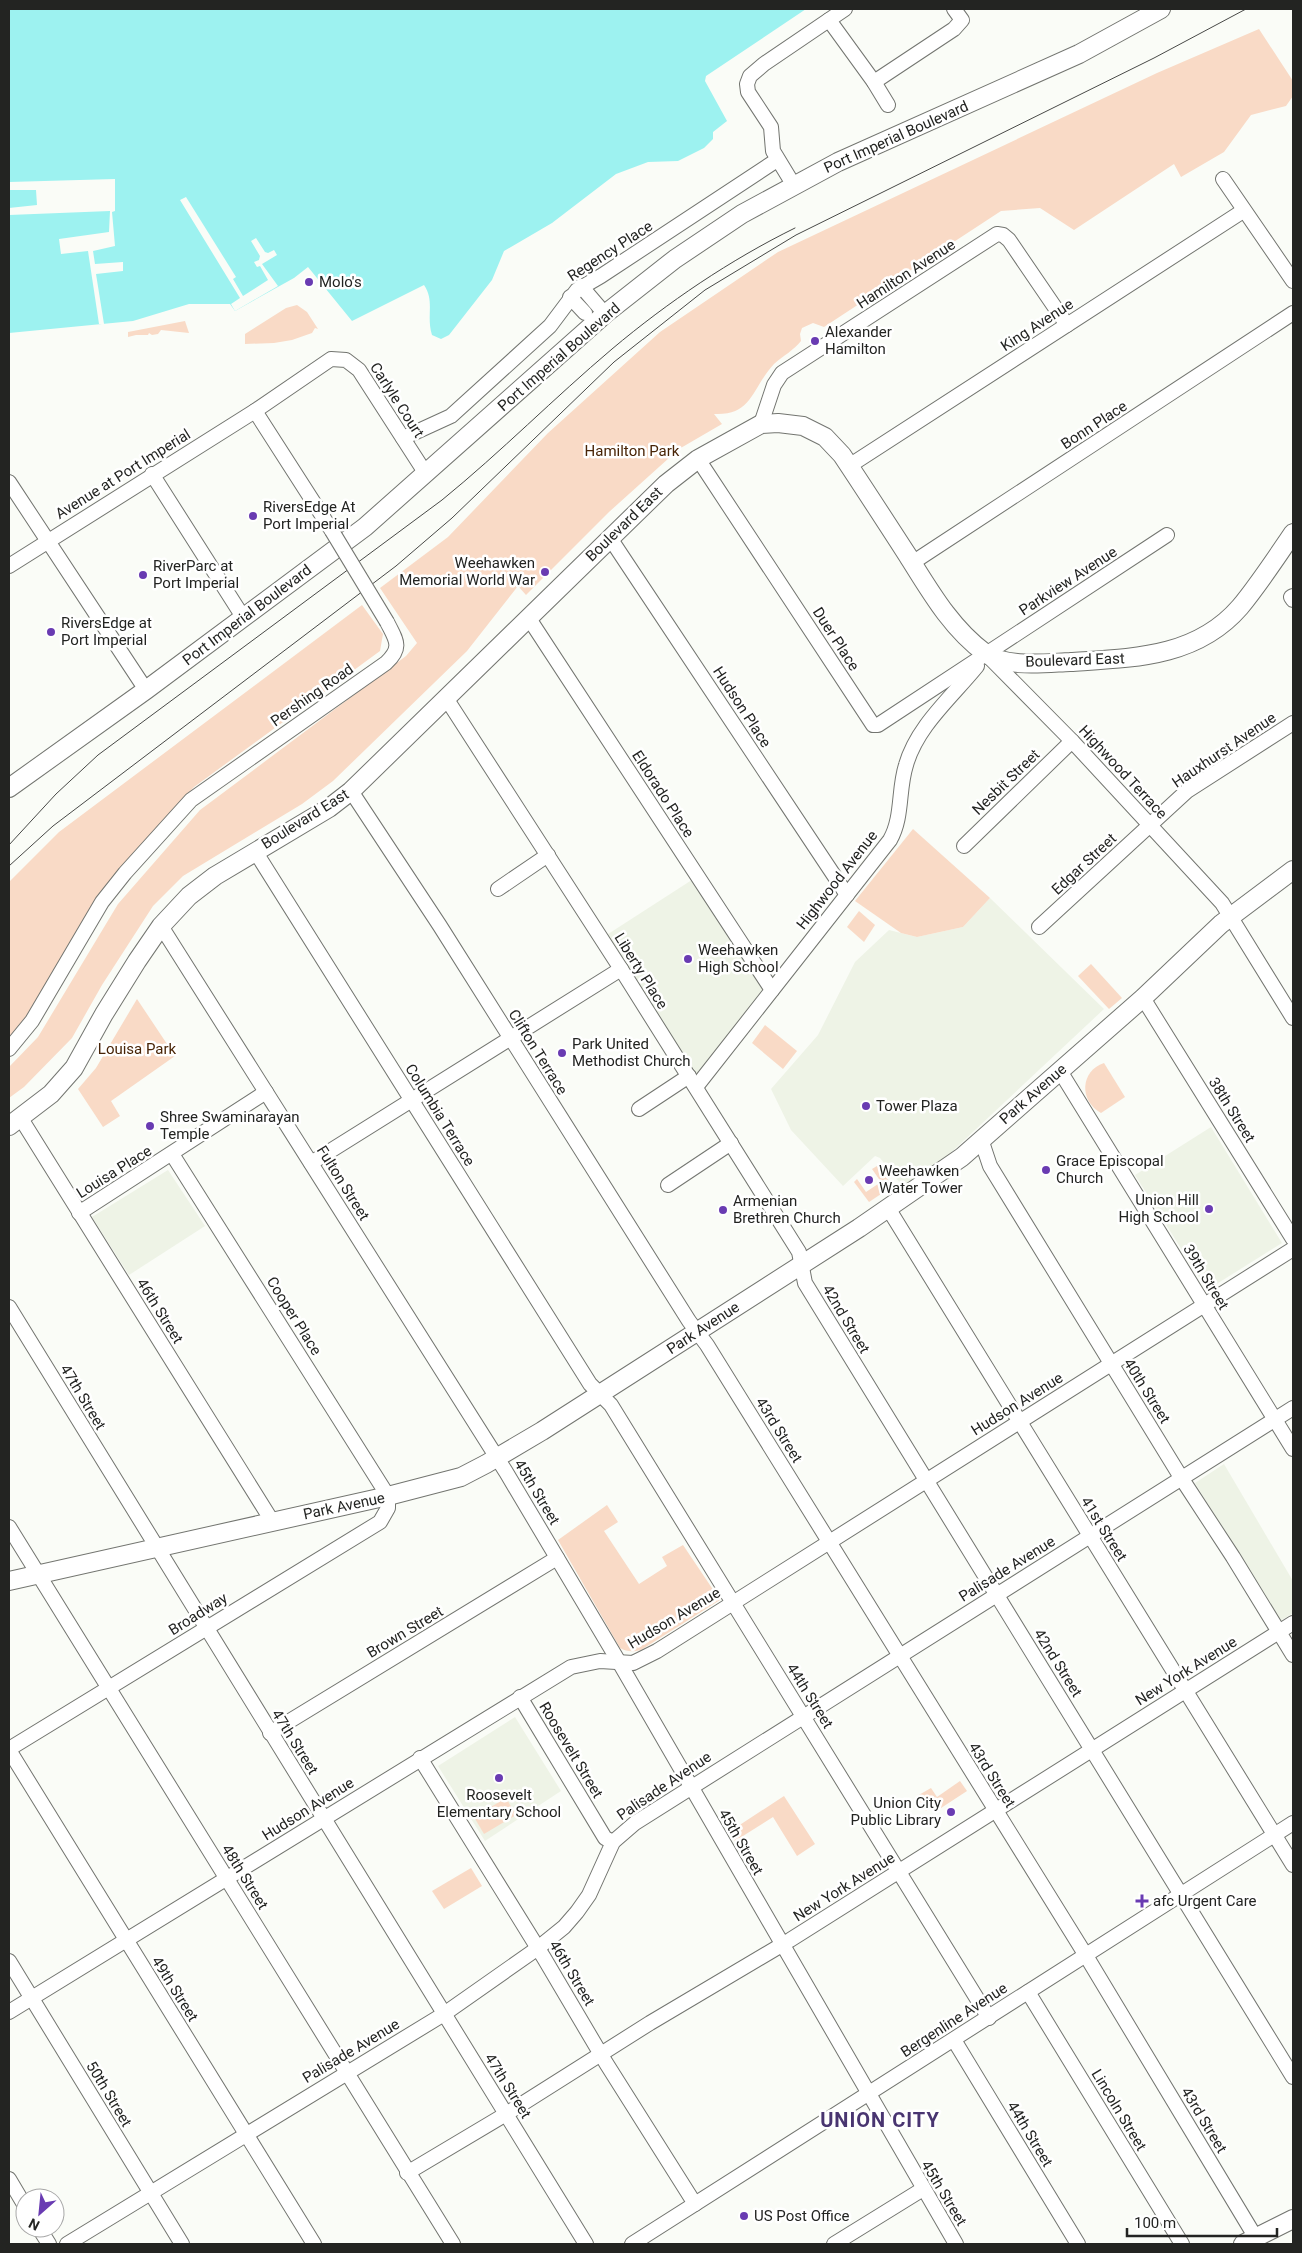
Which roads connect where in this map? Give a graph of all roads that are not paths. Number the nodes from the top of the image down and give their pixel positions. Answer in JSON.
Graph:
{"nodes":[{"id":1,"x":845,"y":9,"type":"edge"},
{"id":2,"x":1160,"y":9,"type":"edge"},
{"id":3,"x":958,"y":14,"type":"edge"},
{"id":4,"x":829,"y":20,"type":"junction"},
{"id":5,"x":874,"y":82,"type":"junction"},
{"id":6,"x":888,"y":105,"type":"dead end"},
{"id":7,"x":777,"y":160,"type":"junction"},
{"id":8,"x":1223,"y":179,"type":"dead end"},
{"id":9,"x":793,"y":184,"type":"junction"},
{"id":10,"x":1243,"y":211,"type":"junction"},
{"id":11,"x":1293,"y":281,"type":"edge"},
{"id":12,"x":581,"y":286,"type":"junction"},
{"id":13,"x":570,"y":297,"type":"junction"},
{"id":14,"x":585,"y":313,"type":"dead end"},
{"id":15,"x":605,"y":314,"type":"junction"},
{"id":16,"x":1293,"y":314,"type":"edge"},
{"id":17,"x":1067,"y":325,"type":"junction"},
{"id":18,"x":254,"y":411,"type":"junction"},
{"id":19,"x":761,"y":424,"type":"junction"},
{"id":20,"x":403,"y":438,"type":"junction"},
{"id":21,"x":698,"y":459,"type":"junction"},
{"id":22,"x":849,"y":466,"type":"junction"},
{"id":23,"x":152,"y":474,"type":"junction"},
{"id":24,"x":426,"y":474,"type":"junction"},
{"id":25,"x":9,"y":482,"type":"edge"},
{"id":26,"x":1293,"y":533,"type":"edge"},
{"id":27,"x":1167,"y":535,"type":"dead end"},
{"id":28,"x":610,"y":538,"type":"junction"},
{"id":29,"x":48,"y":541,"type":"junction"},
{"id":30,"x":912,"y":563,"type":"junction"},
{"id":31,"x":9,"y":566,"type":"edge"},
{"id":32,"x":243,"y":617,"type":"junction"},
{"id":33,"x":528,"y":618,"type":"junction"},
{"id":34,"x":987,"y":654,"type":"junction"},
{"id":35,"x":146,"y":690,"type":"junction"},
{"id":36,"x":446,"y":698,"type":"junction"},
{"id":37,"x":1293,"y":723,"type":"edge"},
{"id":38,"x":1072,"y":741,"type":"junction"},
{"id":39,"x":9,"y":788,"type":"edge"},
{"id":40,"x":351,"y":791,"type":"junction"},
{"id":41,"x":1151,"y":825,"type":"junction"},
{"id":42,"x":964,"y":846,"type":"dead end"},
{"id":43,"x":254,"y":851,"type":"junction"},
{"id":44,"x":548,"y":855,"type":"junction"},
{"id":45,"x":1293,"y":870,"type":"edge"},
{"id":46,"x":498,"y":889,"type":"dead end"},
{"id":47,"x":847,"y":895,"type":"junction"},
{"id":48,"x":1232,"y":916,"type":"junction"},
{"id":49,"x":162,"y":926,"type":"junction"},
{"id":50,"x":1039,"y":927,"type":"dead end"},
{"id":51,"x":621,"y":969,"type":"junction"},
{"id":52,"x":772,"y":990,"type":"junction"},
{"id":53,"x":1142,"y":998,"type":"junction"},
{"id":54,"x":1293,"y":1018,"type":"edge"},
{"id":55,"x":509,"y":1038,"type":"junction"},
{"id":56,"x":9,"y":1049,"type":"edge"},
{"id":57,"x":1060,"y":1071,"type":"junction"},
{"id":58,"x":692,"y":1082,"type":"junction"},
{"id":59,"x":266,"y":1092,"type":"junction"},
{"id":60,"x":411,"y":1100,"type":"junction"},
{"id":61,"x":639,"y":1109,"type":"dead end"},
{"id":62,"x":14,"y":1121,"type":"edge"},
{"id":63,"x":981,"y":1140,"type":"junction"},
{"id":64,"x":731,"y":1143,"type":"junction"},
{"id":65,"x":172,"y":1154,"type":"junction"},
{"id":66,"x":311,"y":1163,"type":"junction"},
{"id":67,"x":668,"y":1184,"type":"dead end"},
{"id":68,"x":888,"y":1208,"type":"junction"},
{"id":69,"x":79,"y":1212,"type":"junction"},
{"id":70,"x":1293,"y":1240,"type":"edge"},
{"id":71,"x":1293,"y":1249,"type":"edge"},
{"id":72,"x":800,"y":1266,"type":"junction"},
{"id":73,"x":1204,"y":1304,"type":"junction"},
{"id":74,"x":9,"y":1307,"type":"edge"},
{"id":75,"x":698,"y":1331,"type":"junction"},
{"id":76,"x":1111,"y":1364,"type":"junction"},
{"id":77,"x":601,"y":1394,"type":"junction"},
{"id":78,"x":1293,"y":1408,"type":"edge"},
{"id":79,"x":1275,"y":1419,"type":"junction"},
{"id":80,"x":1019,"y":1422,"type":"junction"},
{"id":81,"x":1293,"y":1449,"type":"edge"},
{"id":82,"x":497,"y":1457,"type":"junction"},
{"id":83,"x":1182,"y":1479,"type":"junction"},
{"id":84,"x":925,"y":1481,"type":"junction"},
{"id":85,"x":388,"y":1496,"type":"junction"},
{"id":86,"x":272,"y":1522,"type":"junction"},
{"id":87,"x":9,"y":1527,"type":"edge"},
{"id":88,"x":1089,"y":1537,"type":"junction"},
{"id":89,"x":829,"y":1542,"type":"junction"},
{"id":90,"x":156,"y":1548,"type":"junction"},
{"id":91,"x":557,"y":1558,"type":"junction"},
{"id":92,"x":38,"y":1574,"type":"junction"},
{"id":93,"x":9,"y":1581,"type":"edge"},
{"id":94,"x":996,"y":1595,"type":"junction"},
{"id":95,"x":733,"y":1602,"type":"junction"},
{"id":96,"x":1293,"y":1623,"type":"edge"},
{"id":97,"x":206,"y":1628,"type":"junction"},
{"id":98,"x":1279,"y":1632,"type":"junction"},
{"id":99,"x":1293,"y":1655,"type":"edge"},
{"id":100,"x":901,"y":1656,"type":"junction"},
{"id":101,"x":619,"y":1662,"type":"junction"},
{"id":102,"x":109,"y":1688,"type":"junction"},
{"id":103,"x":1185,"y":1691,"type":"junction"},
{"id":104,"x":520,"y":1697,"type":"junction"},
{"id":105,"x":804,"y":1717,"type":"junction"},
{"id":106,"x":270,"y":1733,"type":"junction"},
{"id":107,"x":1092,"y":1749,"type":"junction"},
{"id":108,"x":9,"y":1750,"type":"edge"},
{"id":109,"x":420,"y":1758,"type":"junction"},
{"id":110,"x":690,"y":1787,"type":"junction"},
{"id":111,"x":996,"y":1811,"type":"junction"},
{"id":112,"x":323,"y":1818,"type":"junction"},
{"id":113,"x":1293,"y":1823,"type":"edge"},
{"id":114,"x":1274,"y":1835,"type":"junction"},
{"id":115,"x":613,"y":1842,"type":"junction"},
{"id":116,"x":1293,"y":1865,"type":"edge"},
{"id":117,"x":899,"y":1872,"type":"junction"},
{"id":118,"x":227,"y":1879,"type":"junction"},
{"id":119,"x":1182,"y":1894,"type":"junction"},
{"id":120,"x":126,"y":1939,"type":"junction"},
{"id":121,"x":783,"y":1944,"type":"junction"},
{"id":122,"x":538,"y":1948,"type":"junction"},
{"id":123,"x":1085,"y":1954,"type":"junction"},
{"id":124,"x":9,"y":1961,"type":"edge"},
{"id":125,"x":1028,"y":1992,"type":"junction"},
{"id":126,"x":31,"y":1997,"type":"junction"},
{"id":127,"x":9,"y":2012,"type":"edge"},
{"id":128,"x":444,"y":2014,"type":"junction"},
{"id":129,"x":989,"y":2018,"type":"junction"},
{"id":130,"x":954,"y":2040,"type":"junction"},
{"id":131,"x":601,"y":2054,"type":"junction"},
{"id":132,"x":347,"y":2073,"type":"junction"},
{"id":133,"x":1293,"y":2077,"type":"edge"},
{"id":134,"x":868,"y":2094,"type":"junction"},
{"id":135,"x":506,"y":2114,"type":"junction"},
{"id":136,"x":246,"y":2134,"type":"junction"},
{"id":137,"x":408,"y":2173,"type":"junction"},
{"id":138,"x":923,"y":2189,"type":"junction"},
{"id":139,"x":151,"y":2193,"type":"junction"},
{"id":140,"x":695,"y":2204,"type":"junction"},
{"id":141,"x":1293,"y":2219,"type":"edge"},
{"id":142,"x":1250,"y":2241,"type":"edge"},
{"id":143,"x":67,"y":2244,"type":"edge"},
{"id":144,"x":182,"y":2244,"type":"edge"},
{"id":145,"x":314,"y":2244,"type":"edge"},
{"id":146,"x":454,"y":2244,"type":"edge"},
{"id":147,"x":586,"y":2244,"type":"edge"},
{"id":148,"x":632,"y":2244,"type":"edge"},
{"id":149,"x":834,"y":2244,"type":"edge"},
{"id":150,"x":956,"y":2244,"type":"edge"},
{"id":151,"x":1078,"y":2244,"type":"edge"},
{"id":152,"x":1182,"y":2244,"type":"edge"}],
"edges":[{"from":1,"to":4,"type":"street"},
{"from":2,"to":9,"type":"main road","name":"Port Imperial Boulevard"},
{"from":3,"to":5,"type":"street"},
{"from":4,"to":5,"type":"street"},
{"from":4,"to":7,"type":"street"},
{"from":5,"to":6,"type":"street"},
{"from":7,"to":9,"type":"street"},
{"from":7,"to":12,"type":"street","name":"Regency Place"},
{"from":8,"to":10,"type":"street"},
{"from":9,"to":15,"type":"main road","name":"Port Imperial Boulevard"},
{"from":10,"to":11,"type":"street"},
{"from":10,"to":17,"type":"street","name":"King Avenue"},
{"from":12,"to":13,"type":"street","name":"Regency Place"},
{"from":12,"to":15,"type":"street"},
{"from":13,"to":14,"type":"street"},
{"from":13,"to":20,"type":"street","name":"Regency Place"},
{"from":15,"to":24,"type":"main road","name":"Port Imperial Boulevard"},
{"from":16,"to":30,"type":"street","name":"Bonn Place"},
{"from":17,"to":19,"type":"street","name":"Hamilton Avenue"},
{"from":17,"to":22,"type":"street","name":"King Avenue"},
{"from":18,"to":20,"type":"street","name":"Carlyle Court"},
{"from":18,"to":23,"type":"street","name":"Avenue at Port Imperial"},
{"from":18,"to":56,"type":"street","name":"Pershing Road","bridge":true},
{"from":19,"to":21,"type":"main road","name":"Boulevard East"},
{"from":19,"to":22,"type":"main road","name":"Boulevard East"},
{"from":20,"to":24,"type":"street","name":"Carlyle Court"},
{"from":21,"to":28,"type":"main road","name":"Boulevard East"},
{"from":21,"to":34,"type":"street","name":"Duer Place"},
{"from":22,"to":30,"type":"main road","name":"Boulevard East"},
{"from":23,"to":29,"type":"street","name":"Avenue at Port Imperial"},
{"from":23,"to":32,"type":"street"},
{"from":24,"to":32,"type":"main road","name":"Port Imperial Boulevard"},
{"from":25,"to":29,"type":"street"},
{"from":26,"to":34,"type":"main road","name":"Boulevard East"},
{"from":27,"to":34,"type":"street","name":"Parkview Avenue"},
{"from":28,"to":33,"type":"main road","name":"Boulevard East"},
{"from":28,"to":47,"type":"street","name":"Hudson Place"},
{"from":29,"to":31,"type":"street","name":"Avenue at Port Imperial"},
{"from":29,"to":35,"type":"street"},
{"from":30,"to":34,"type":"main road","name":"Boulevard East"},
{"from":32,"to":35,"type":"main road","name":"Port Imperial Boulevard"},
{"from":33,"to":36,"type":"main road","name":"Boulevard East"},
{"from":33,"to":52,"type":"street","name":"Eldorado Place"},
{"from":34,"to":38,"type":"street","name":"Highwood Terrace"},
{"from":34,"to":47,"type":"street","name":"Highwood Avenue"},
{"from":35,"to":39,"type":"main road","name":"Port Imperial Boulevard"},
{"from":36,"to":40,"type":"main road","name":"Boulevard East"},
{"from":36,"to":44,"type":"street","name":"Liberty Place"},
{"from":37,"to":41,"type":"street","name":"Hauxhurst Avenue"},
{"from":38,"to":41,"type":"street","name":"Highwood Terrace"},
{"from":38,"to":42,"type":"street","name":"Nesbit Street"},
{"from":40,"to":43,"type":"main road","name":"Boulevard East"},
{"from":40,"to":55,"type":"street","name":"Clifton Terrace"},
{"from":41,"to":48,"type":"street","name":"Highwood Terrace"},
{"from":41,"to":50,"type":"street","name":"Edgar Street"},
{"from":43,"to":49,"type":"main road","name":"Boulevard East"},
{"from":43,"to":60,"type":"street","name":"Columbia Terrace"},
{"from":44,"to":46,"type":"street"},
{"from":44,"to":51,"type":"street","name":"Liberty Place"},
{"from":45,"to":48,"type":"main road","name":"Park Avenue"},
{"from":47,"to":52,"type":"street","name":"Highwood Avenue"},
{"from":48,"to":53,"type":"main road","name":"Park Avenue"},
{"from":48,"to":54,"type":"street","name":"Highwood Terrace"},
{"from":49,"to":59,"type":"street","name":"Fulton Street"},
{"from":49,"to":62,"type":"main road","name":"Boulevard East"},
{"from":51,"to":55,"type":"street"},
{"from":51,"to":58,"type":"street","name":"Liberty Place"},
{"from":52,"to":58,"type":"street","name":"Highwood Avenue"},
{"from":53,"to":57,"type":"main road","name":"Park Avenue"},
{"from":53,"to":70,"type":"street","name":"38th Street"},
{"from":55,"to":60,"type":"street"},
{"from":55,"to":75,"type":"street","name":"Clifton Terrace"},
{"from":57,"to":63,"type":"main road","name":"Park Avenue"},
{"from":57,"to":73,"type":"street","name":"39th Street"},
{"from":58,"to":61,"type":"street","name":"Highwood Avenue"},
{"from":58,"to":64,"type":"street","name":"Liberty Place"},
{"from":59,"to":65,"type":"street","name":"Louisa Place"},
{"from":59,"to":66,"type":"street","name":"Fulton Street"},
{"from":60,"to":66,"type":"street"},
{"from":60,"to":77,"type":"street","name":"Columbia Terrace"},
{"from":62,"to":69,"type":"street","name":"46th Street"},
{"from":63,"to":68,"type":"main road","name":"Park Avenue"},
{"from":63,"to":76,"type":"street","name":"40th Street"},
{"from":64,"to":67,"type":"street"},
{"from":64,"to":72,"type":"street","name":"Liberty Place"},
{"from":65,"to":69,"type":"street","name":"Louisa Place"},
{"from":65,"to":85,"type":"street","name":"Cooper Place"},
{"from":66,"to":82,"type":"street","name":"Fulton Street"},
{"from":68,"to":72,"type":"main road","name":"Park Avenue"},
{"from":68,"to":80,"type":"street","name":"41st Street"},
{"from":69,"to":86,"type":"street","name":"46th Street"},
{"from":71,"to":73,"type":"street","name":"Hudson Avenue"},
{"from":72,"to":75,"type":"main road","name":"Park Avenue"},
{"from":72,"to":84,"type":"street","name":"42nd Street"},
{"from":73,"to":76,"type":"street","name":"Hudson Avenue"},
{"from":73,"to":79,"type":"street","name":"39th Street"},
{"from":74,"to":90,"type":"street","name":"47th Street"},
{"from":75,"to":77,"type":"main road","name":"Park Avenue"},
{"from":75,"to":89,"type":"street","name":"43rd Street"},
{"from":76,"to":80,"type":"street","name":"Hudson Avenue"},
{"from":76,"to":83,"type":"street","name":"40th Street"},
{"from":77,"to":82,"type":"main road","name":"Park Avenue"},
{"from":77,"to":95,"type":"street","name":"44th Street"},
{"from":78,"to":79,"type":"street","name":"Palisade Avenue"},
{"from":79,"to":81,"type":"street","name":"39th Street"},
{"from":79,"to":83,"type":"street","name":"Palisade Avenue"},
{"from":80,"to":84,"type":"street","name":"Hudson Avenue"},
{"from":80,"to":88,"type":"street","name":"41st Street"},
{"from":82,"to":85,"type":"main road","name":"Park Avenue"},
{"from":82,"to":91,"type":"street","name":"45th Street"},
{"from":83,"to":88,"type":"street","name":"Palisade Avenue"},
{"from":83,"to":98,"type":"street","name":"40th Street"},
{"from":84,"to":89,"type":"street","name":"Hudson Avenue"},
{"from":84,"to":94,"type":"street","name":"42nd Street"},
{"from":85,"to":86,"type":"main road","name":"Park Avenue"},
{"from":85,"to":97,"type":"street","name":"Broadway"},
{"from":86,"to":90,"type":"main road","name":"Park Avenue"},
{"from":87,"to":92,"type":"street","name":"48th Street"},
{"from":88,"to":94,"type":"street","name":"Palisade Avenue"},
{"from":88,"to":103,"type":"street","name":"41st Street"},
{"from":89,"to":95,"type":"street","name":"Hudson Avenue"},
{"from":89,"to":100,"type":"street","name":"43rd Street"},
{"from":90,"to":92,"type":"main road","name":"Park Avenue"},
{"from":90,"to":97,"type":"street","name":"47th Street"},
{"from":91,"to":101,"type":"street","name":"45th Street"},
{"from":91,"to":106,"type":"street","name":"Brown Street"},
{"from":92,"to":93,"type":"main road","name":"Park Avenue"},
{"from":92,"to":102,"type":"street","name":"48th Street"},
{"from":94,"to":100,"type":"street","name":"Palisade Avenue"},
{"from":94,"to":107,"type":"street","name":"42nd Street"},
{"from":95,"to":101,"type":"street","name":"Hudson Avenue"},
{"from":95,"to":105,"type":"street","name":"44th Street"},
{"from":96,"to":98,"type":"street","name":"New York Avenue"},
{"from":97,"to":102,"type":"street","name":"Broadway"},
{"from":97,"to":106,"type":"street","name":"47th Street"},
{"from":98,"to":99,"type":"street","name":"40th Street"},
{"from":98,"to":103,"type":"street","name":"New York Avenue"},
{"from":100,"to":105,"type":"street","name":"Palisade Avenue"},
{"from":100,"to":111,"type":"street","name":"43rd Street"},
{"from":101,"to":104,"type":"street","name":"Hudson Avenue"},
{"from":101,"to":110,"type":"street","name":"45th Street"},
{"from":102,"to":108,"type":"street","name":"Broadway"},
{"from":102,"to":118,"type":"street","name":"48th Street"},
{"from":103,"to":107,"type":"street","name":"New York Avenue"},
{"from":103,"to":114,"type":"street","name":"41st Street"},
{"from":104,"to":109,"type":"street","name":"Hudson Avenue"},
{"from":104,"to":115,"type":"street","name":"Roosevelt Street"},
{"from":105,"to":110,"type":"street","name":"Palisade Avenue"},
{"from":105,"to":117,"type":"street","name":"44th Street"},
{"from":106,"to":112,"type":"street","name":"47th Street"},
{"from":107,"to":111,"type":"street","name":"New York Avenue"},
{"from":107,"to":119,"type":"street","name":"42nd Street"},
{"from":108,"to":120,"type":"street","name":"49th Street"},
{"from":109,"to":112,"type":"street","name":"Hudson Avenue"},
{"from":109,"to":122,"type":"street","name":"46th Street"},
{"from":110,"to":115,"type":"street","name":"Palisade Avenue"},
{"from":110,"to":121,"type":"street","name":"45th Street"},
{"from":111,"to":117,"type":"street","name":"New York Avenue"},
{"from":111,"to":123,"type":"street","name":"43rd Street"},
{"from":112,"to":118,"type":"street","name":"Hudson Avenue"},
{"from":112,"to":128,"type":"street","name":"47th Street"},
{"from":113,"to":114,"type":"street","name":"Bergenline Avenue"},
{"from":114,"to":116,"type":"street","name":"41st Street"},
{"from":114,"to":119,"type":"street","name":"Bergenline Avenue"},
{"from":115,"to":122,"type":"street","name":"Palisade Avenue"},
{"from":117,"to":121,"type":"street","name":"New York Avenue"},
{"from":117,"to":129,"type":"street","name":"44th Street"},
{"from":118,"to":120,"type":"street","name":"Hudson Avenue"},
{"from":118,"to":132,"type":"street","name":"48th Street"},
{"from":119,"to":123,"type":"street","name":"Bergenline Avenue"},
{"from":119,"to":133,"type":"street","name":"42nd Street"},
{"from":120,"to":126,"type":"street","name":"Hudson Avenue"},
{"from":120,"to":136,"type":"street","name":"49th Street"},
{"from":121,"to":131,"type":"street","name":"New York Avenue"},
{"from":121,"to":134,"type":"street","name":"45th Street"},
{"from":122,"to":128,"type":"street","name":"Palisade Avenue"},
{"from":122,"to":131,"type":"street","name":"46th Street"},
{"from":123,"to":125,"type":"street","name":"Bergenline Avenue"},
{"from":123,"to":142,"type":"street","name":"43rd Street"},
{"from":124,"to":126,"type":"street","name":"50th Street"},
{"from":125,"to":129,"type":"street","name":"Bergenline Avenue"},
{"from":125,"to":152,"type":"street","name":"Lincoln Street"},
{"from":126,"to":127,"type":"street","name":"Hudson Avenue"},
{"from":126,"to":139,"type":"street","name":"50th Street"},
{"from":128,"to":132,"type":"street","name":"Palisade Avenue"},
{"from":128,"to":135,"type":"street","name":"47th Street"},
{"from":129,"to":130,"type":"street","name":"Bergenline Avenue"},
{"from":130,"to":134,"type":"street","name":"Bergenline Avenue"},
{"from":130,"to":151,"type":"street","name":"44th Street"},
{"from":131,"to":135,"type":"street","name":"New York Avenue"},
{"from":131,"to":140,"type":"street","name":"46th Street"},
{"from":132,"to":136,"type":"street","name":"Palisade Avenue"},
{"from":132,"to":137,"type":"street","name":"48th Street"},
{"from":134,"to":138,"type":"street","name":"45th Street"},
{"from":134,"to":140,"type":"street","name":"Bergenline Avenue"},
{"from":135,"to":137,"type":"street","name":"New York Avenue"},
{"from":135,"to":147,"type":"street","name":"47th Street"},
{"from":136,"to":139,"type":"street","name":"Palisade Avenue"},
{"from":136,"to":145,"type":"street","name":"49th Street"},
{"from":137,"to":146,"type":"street","name":"48th Street"},
{"from":138,"to":149,"type":"street"},
{"from":138,"to":150,"type":"street","name":"45th Street"},
{"from":139,"to":143,"type":"street","name":"Palisade Avenue"},
{"from":139,"to":144,"type":"street","name":"50th Street"},
{"from":140,"to":148,"type":"street","name":"Bergenline Avenue"},
{"from":141,"to":142,"type":"main road"}]}
